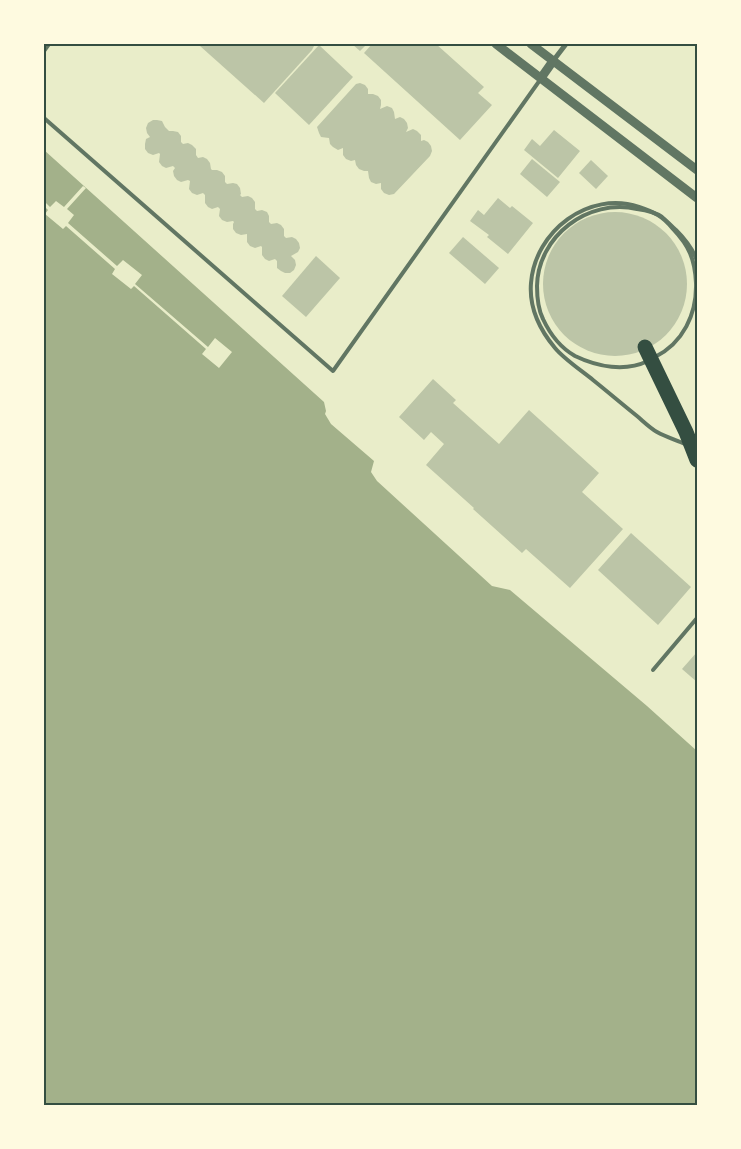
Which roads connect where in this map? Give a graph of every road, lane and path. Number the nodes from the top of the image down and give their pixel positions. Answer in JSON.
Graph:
{"nodes":[{"id":1,"x":49,"y":44,"type":"edge"},
{"id":2,"x":496,"y":44,"type":"edge"},
{"id":3,"x":531,"y":44,"type":"edge"},
{"id":4,"x":566,"y":44,"type":"edge"},
{"id":5,"x":44,"y":50,"type":"edge"},
{"id":6,"x":553,"y":61,"type":"junction"},
{"id":7,"x":541,"y":78,"type":"junction"},
{"id":8,"x":44,"y":118,"type":"edge"},
{"id":9,"x":697,"y":170,"type":"edge"},
{"id":10,"x":697,"y":198,"type":"edge"},
{"id":11,"x":697,"y":261,"type":"edge"},
{"id":12,"x":645,"y":347,"type":"dead end"},
{"id":13,"x":697,"y":449,"type":"edge"},
{"id":14,"x":697,"y":460,"type":"edge"},
{"id":15,"x":697,"y":618,"type":"edge"},
{"id":16,"x":653,"y":670,"type":"dead end"}],
"edges":[{"from":1,"to":5,"type":"lane"},
{"from":2,"to":7,"type":"street"},
{"from":3,"to":6,"type":"street"},
{"from":4,"to":6,"type":"street"},
{"from":6,"to":7,"type":"street"},
{"from":6,"to":9,"type":"street"},
{"from":7,"to":8,"type":"lane"},
{"from":7,"to":10,"type":"street"},
{"from":11,"to":13,"type":"lane"},
{"from":12,"to":14,"type":"highway"},
{"from":15,"to":16,"type":"lane"}]}
